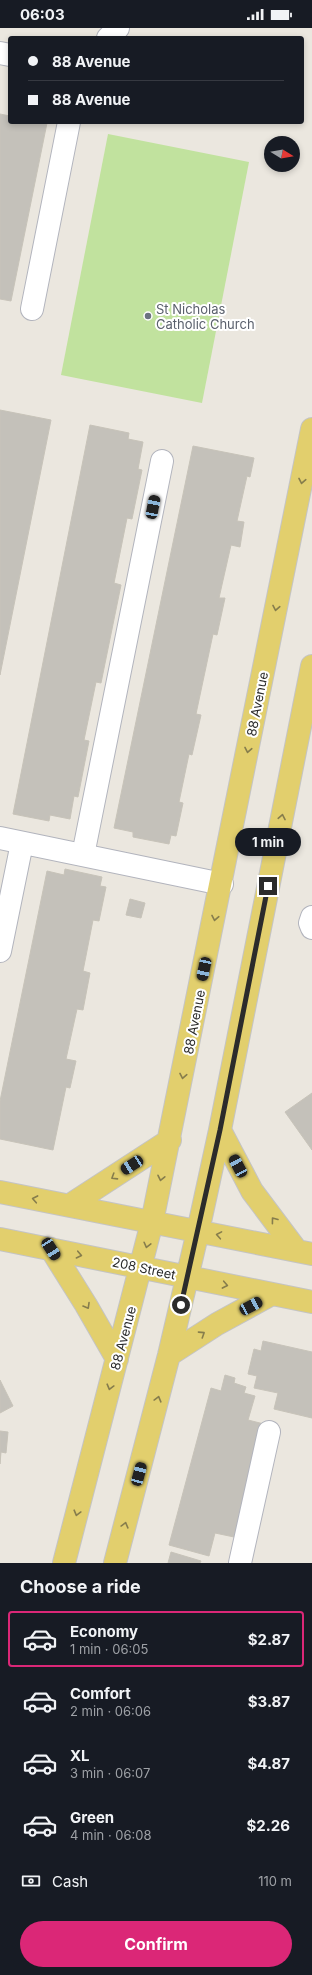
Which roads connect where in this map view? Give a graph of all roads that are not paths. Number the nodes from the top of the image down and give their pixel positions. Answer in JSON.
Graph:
{"nodes":[{"id":1,"x":118,"y":28,"type":"edge"},
{"id":2,"x":110,"y":36,"type":"edge"},
{"id":3,"x":69,"y":124,"type":"edge"},
{"id":4,"x":32,"y":309,"type":"dead end"},
{"id":5,"x":312,"y":429,"type":"edge"},
{"id":6,"x":162,"y":461,"type":"dead end"},
{"id":7,"x":312,"y":666,"type":"edge"},
{"id":8,"x":0,"y":838,"type":"edge"},
{"id":9,"x":22,"y":842,"type":"junction"},
{"id":10,"x":83,"y":855,"type":"junction"},
{"id":11,"x":222,"y":884,"type":"junction"},
{"id":12,"x":312,"y":917,"type":"edge"},
{"id":13,"x":312,"y":928,"type":"edge"},
{"id":14,"x":0,"y":951,"type":"edge"},
{"id":15,"x":220,"y":1130,"type":"junction"},
{"id":16,"x":170,"y":1140,"type":"junction"},
{"id":17,"x":0,"y":1192,"type":"edge"},
{"id":18,"x":70,"y":1205,"type":"junction"},
{"id":19,"x":152,"y":1222,"type":"junction"},
{"id":20,"x":198,"y":1231,"type":"junction"},
{"id":21,"x":0,"y":1239,"type":"edge"},
{"id":22,"x":51,"y":1249,"type":"junction"},
{"id":23,"x":305,"y":1253,"type":"edge"},
{"id":24,"x":141,"y":1268,"type":"junction"},
{"id":25,"x":187,"y":1277,"type":"junction"},
{"id":26,"x":272,"y":1294,"type":"junction"},
{"id":27,"x":312,"y":1302,"type":"edge"},
{"id":28,"x":170,"y":1355,"type":"junction"},
{"id":29,"x":117,"y":1359,"type":"junction"},
{"id":30,"x":270,"y":1432,"type":"dead end"},
{"id":31,"x":64,"y":1563,"type":"edge"},
{"id":32,"x":115,"y":1563,"type":"edge"},
{"id":33,"x":240,"y":1563,"type":"edge"}],
"edges":[{"from":1,"to":2,"type":"lane"},
{"from":3,"to":4,"type":"lane"},
{"from":5,"to":11,"type":"main road","name":"88 Avenue","one_way":true},
{"from":6,"to":10,"type":"lane"},
{"from":15,"to":7,"type":"main road","one_way":true},
{"from":8,"to":9,"type":"lane"},
{"from":9,"to":10,"type":"lane"},
{"from":9,"to":14,"type":"lane"},
{"from":10,"to":11,"type":"lane"},
{"from":11,"to":16,"type":"main road","name":"88 Avenue","one_way":true},
{"from":12,"to":13,"type":"lane"},
{"from":15,"to":20,"type":"main road"},
{"from":23,"to":15,"type":"main road","one_way":true},
{"from":16,"to":18,"type":"main road","one_way":true},
{"from":16,"to":19,"type":"main road","name":"88 Avenue","one_way":true},
{"from":18,"to":17,"type":"main road","one_way":true},
{"from":18,"to":19,"type":"main road"},
{"from":19,"to":20,"type":"main road"},
{"from":19,"to":24,"type":"main road","name":"88 Avenue","one_way":true},
{"from":23,"to":20,"type":"main road","one_way":true},
{"from":20,"to":25,"type":"main road"},
{"from":21,"to":22,"type":"main road","name":"208 Street"},
{"from":22,"to":24,"type":"main road","name":"208 Street","one_way":true},
{"from":22,"to":29,"type":"main road","one_way":true},
{"from":24,"to":25,"type":"main road","name":"208 Street"},
{"from":24,"to":29,"type":"main road","name":"88 Avenue"},
{"from":25,"to":26,"type":"main road","name":"208 Street","one_way":true},
{"from":25,"to":28,"type":"main road"},
{"from":26,"to":27,"type":"main road","name":"208 Street"},
{"from":28,"to":26,"type":"main road","one_way":true},
{"from":32,"to":28,"type":"main road","one_way":true},
{"from":29,"to":31,"type":"main road","name":"88 Avenue","one_way":true},
{"from":30,"to":33,"type":"lane"}]}
